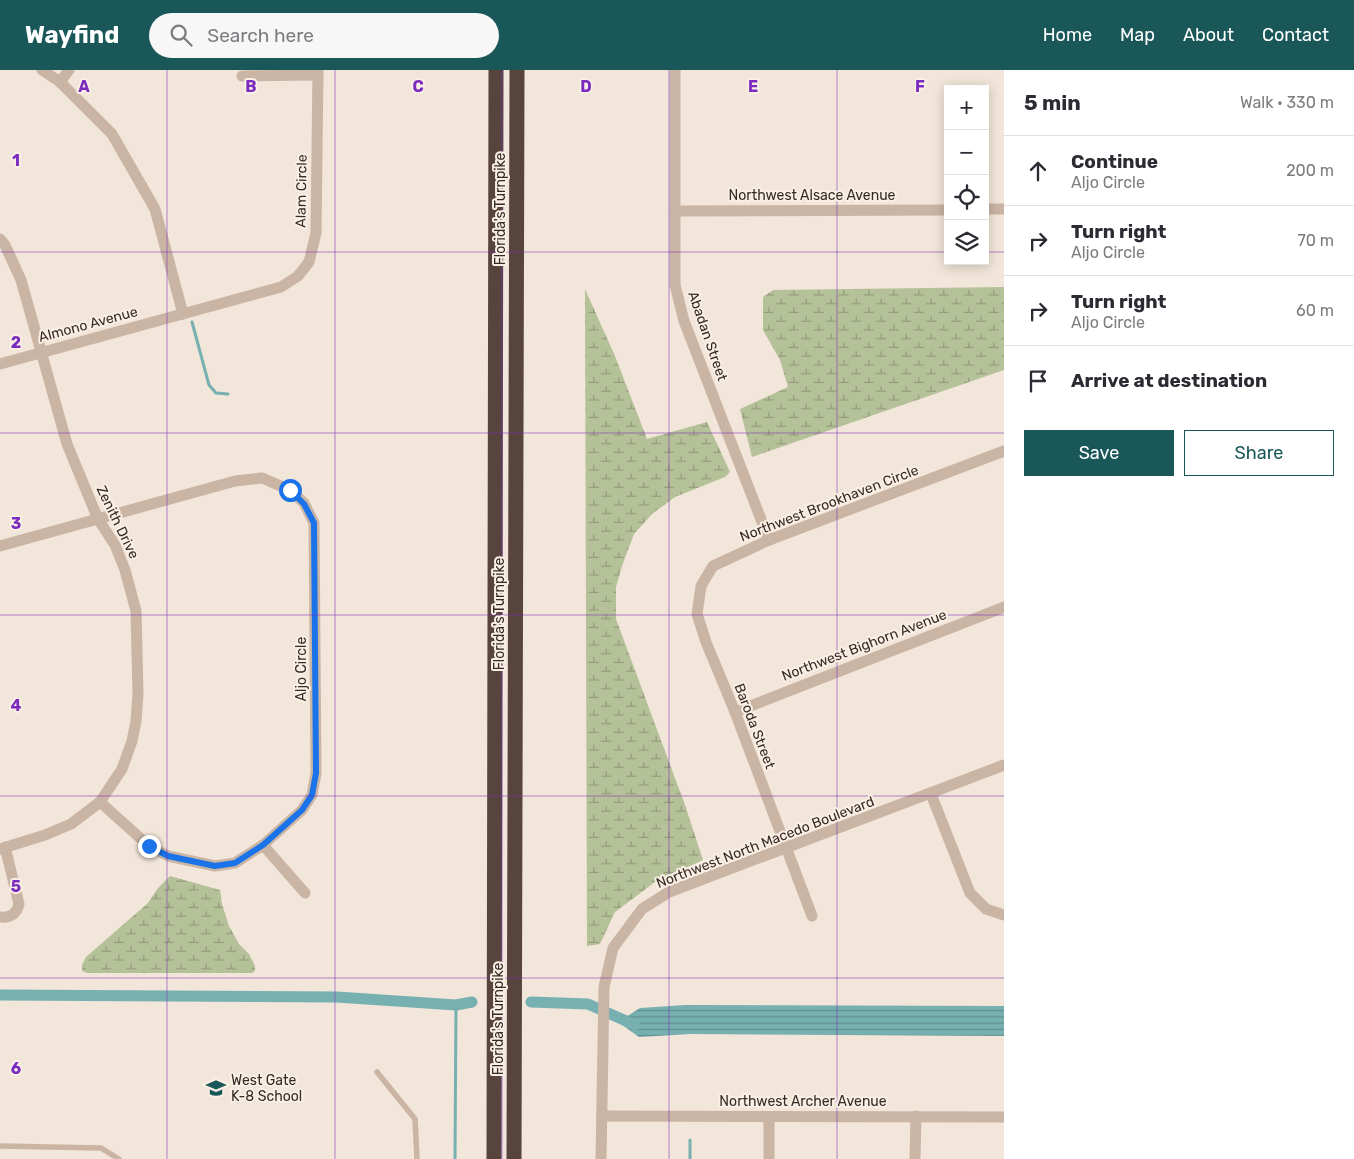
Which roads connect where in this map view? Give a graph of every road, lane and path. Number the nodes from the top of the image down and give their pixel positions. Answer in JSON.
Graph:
{"nodes":[{"id":1,"x":42,"y":70,"type":"edge"},
{"id":2,"x":69,"y":70,"type":"edge"},
{"id":3,"x":496,"y":70,"type":"edge"},
{"id":4,"x":517,"y":70,"type":"edge"},
{"id":5,"x":676,"y":70,"type":"edge"},
{"id":6,"x":318,"y":73,"type":"edge"},
{"id":7,"x":242,"y":76,"type":"dead end"},
{"id":8,"x":60,"y":82,"type":"junction"},
{"id":9,"x":989,"y":209,"type":"edge"},
{"id":10,"x":1004,"y":209,"type":"edge"},
{"id":11,"x":944,"y":210,"type":"edge"},
{"id":12,"x":676,"y":211,"type":"junction"},
{"id":13,"x":0,"y":239,"type":"edge"},
{"id":14,"x":184,"y":314,"type":"junction"},
{"id":15,"x":41,"y":353,"type":"junction"},
{"id":16,"x":0,"y":364,"type":"edge"},
{"id":17,"x":1004,"y":451,"type":"edge"},
{"id":18,"x":98,"y":519,"type":"junction"},
{"id":19,"x":769,"y":540,"type":"junction"},
{"id":20,"x":0,"y":546,"type":"edge"},
{"id":21,"x":1004,"y":606,"type":"edge"},
{"id":22,"x":697,"y":614,"type":"joint"},
{"id":23,"x":735,"y":712,"type":"junction"},
{"id":24,"x":1004,"y":765,"type":"edge"},
{"id":25,"x":931,"y":794,"type":"junction"},
{"id":26,"x":100,"y":802,"type":"junction"},
{"id":27,"x":263,"y":845,"type":"junction"},
{"id":28,"x":3,"y":848,"type":"edge"},
{"id":29,"x":786,"y":848,"type":"junction"},
{"id":30,"x":306,"y":893,"type":"dead end"},
{"id":31,"x":1004,"y":915,"type":"edge"},
{"id":32,"x":812,"y":916,"type":"dead end"},
{"id":33,"x":0,"y":917,"type":"edge"},
{"id":34,"x":377,"y":1072,"type":"dead end"},
{"id":35,"x":602,"y":1116,"type":"junction"},
{"id":36,"x":916,"y":1116,"type":"junction"},
{"id":37,"x":769,"y":1117,"type":"junction"},
{"id":38,"x":1004,"y":1117,"type":"edge"},
{"id":39,"x":0,"y":1146,"type":"edge"},
{"id":40,"x":119,"y":1159,"type":"edge"},
{"id":41,"x":417,"y":1159,"type":"edge"},
{"id":42,"x":494,"y":1159,"type":"edge"},
{"id":43,"x":514,"y":1159,"type":"edge"},
{"id":44,"x":601,"y":1159,"type":"edge"},
{"id":45,"x":769,"y":1159,"type":"edge"},
{"id":46,"x":915,"y":1159,"type":"edge"}],
"edges":[{"from":1,"to":8,"type":"street"},
{"from":2,"to":8,"type":"street"},
{"from":3,"to":42,"type":"highway","name":"Florida's Turnpike"},
{"from":4,"to":43,"type":"highway","name":"Florida's Turnpike"},
{"from":5,"to":12,"type":"street","name":"Abadan Street"},
{"from":6,"to":7,"type":"street"},
{"from":6,"to":14,"type":"street","name":"Alam Circle"},
{"from":8,"to":14,"type":"street"},
{"from":9,"to":10,"type":"street"},
{"from":11,"to":12,"type":"street","name":"Northwest Alsace Avenue"},
{"from":12,"to":19,"type":"street","name":"Abadan Street"},
{"from":13,"to":15,"type":"street","name":"Zenith Drive"},
{"from":14,"to":15,"type":"street","name":"Almono Avenue"},
{"from":15,"to":16,"type":"street","name":"Almono Avenue"},
{"from":15,"to":18,"type":"street","name":"Zenith Drive"},
{"from":17,"to":19,"type":"street","name":"Northwest Brookhaven Circle"},
{"from":18,"to":20,"type":"street","name":"Aljo Circle"},
{"from":18,"to":26,"type":"street","name":"Zenith Drive"},
{"from":18,"to":27,"type":"street","name":"Aljo Circle"},
{"from":19,"to":22,"type":"street","name":"Northwest Brookhaven Circle"},
{"from":21,"to":23,"type":"street","name":"Northwest Bighorn Avenue"},
{"from":22,"to":23,"type":"street","name":"Baroda Street"},
{"from":23,"to":29,"type":"street","name":"Baroda Street"},
{"from":24,"to":25,"type":"street","name":"Northwest North Macedo Boulevard"},
{"from":25,"to":29,"type":"street","name":"Northwest North Macedo Boulevard"},
{"from":25,"to":31,"type":"street"},
{"from":26,"to":27,"type":"street","name":"Aljo Circle"},
{"from":26,"to":28,"type":"street","name":"Zenith Drive"},
{"from":27,"to":30,"type":"street"},
{"from":28,"to":33,"type":"street"},
{"from":29,"to":32,"type":"street","name":"Baroda Street"},
{"from":29,"to":35,"type":"street","name":"Northwest North Macedo Boulevard"},
{"from":34,"to":41,"type":"lane"},
{"from":35,"to":37,"type":"street","name":"Northwest Archer Avenue"},
{"from":35,"to":44,"type":"street","name":"Northwest North Macedo Boulevard"},
{"from":36,"to":37,"type":"street","name":"Northwest Archer Avenue"},
{"from":36,"to":38,"type":"street","name":"Northwest Archer Avenue"},
{"from":36,"to":46,"type":"street"},
{"from":37,"to":45,"type":"street"},
{"from":39,"to":40,"type":"lane"}]}
